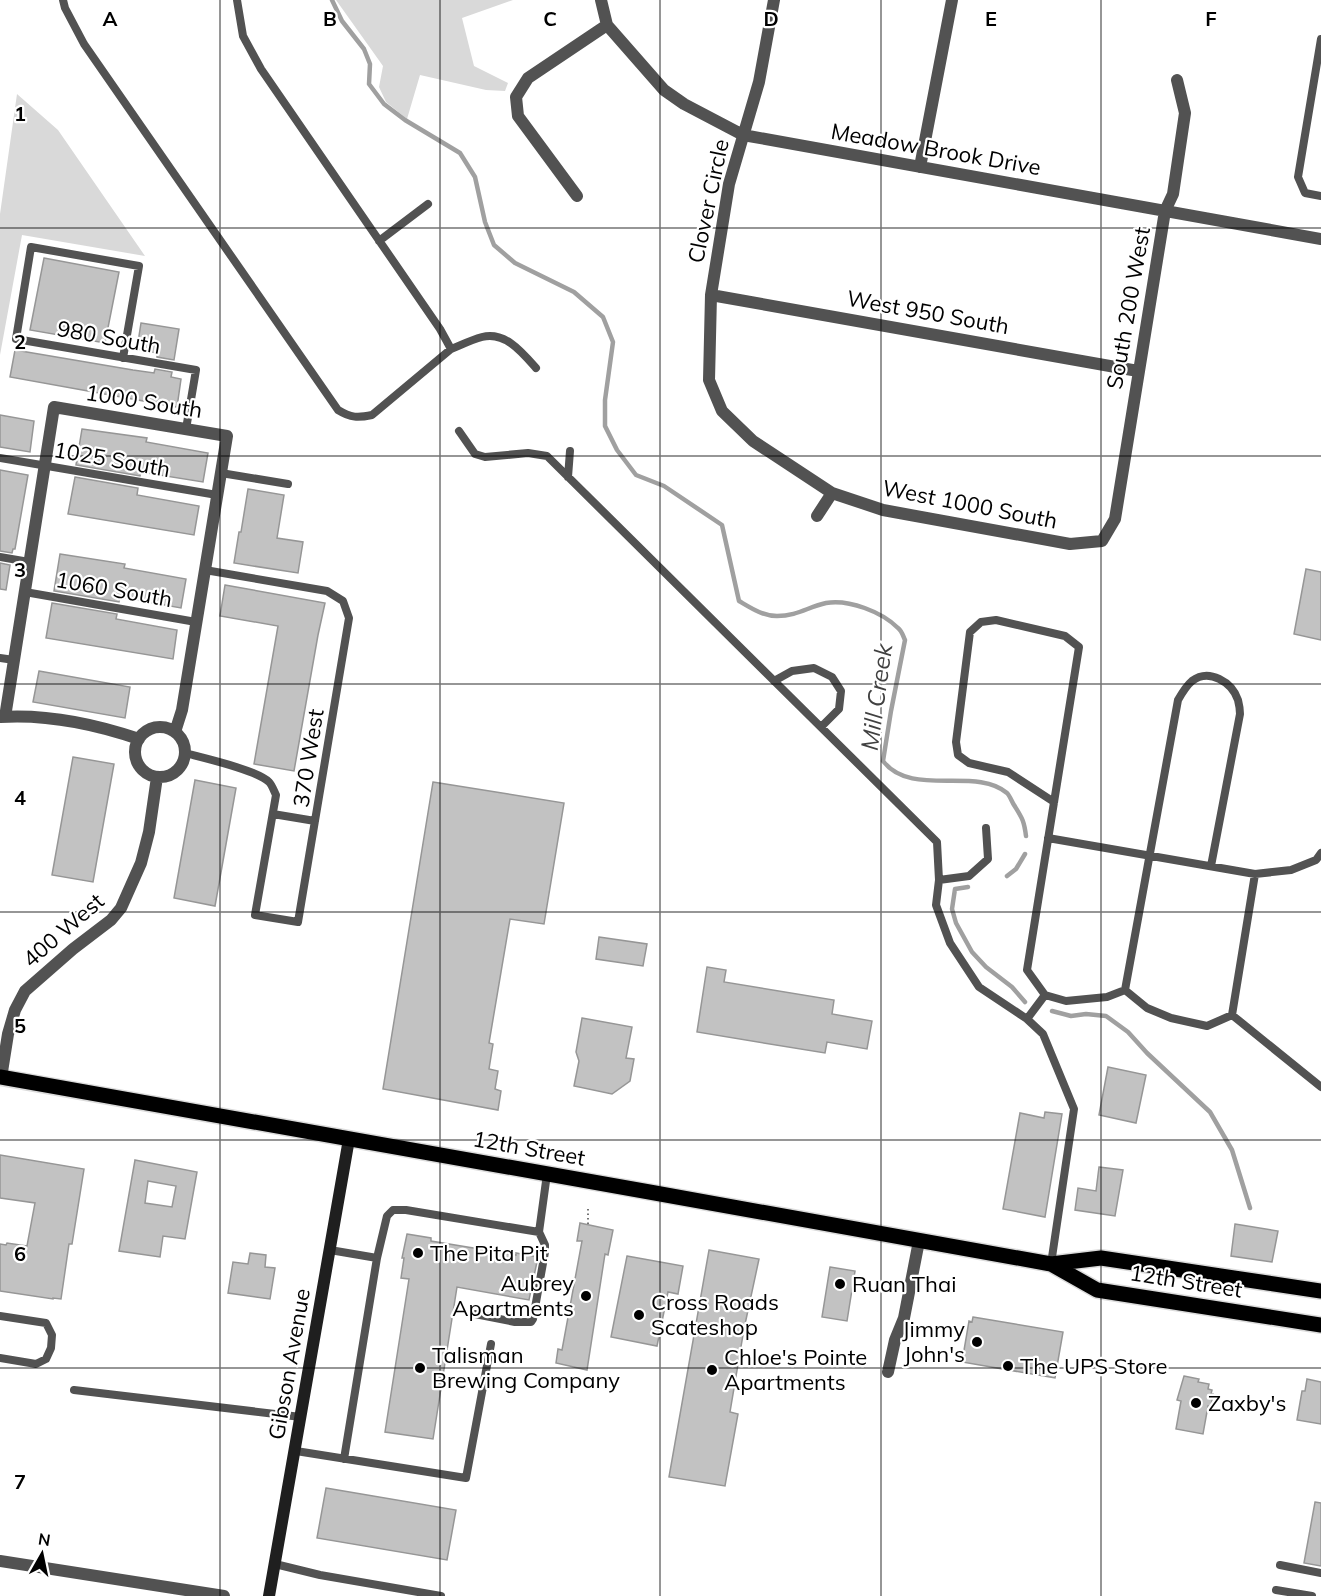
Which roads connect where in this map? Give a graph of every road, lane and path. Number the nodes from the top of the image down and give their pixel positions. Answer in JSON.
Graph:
{"nodes":[{"id":1,"x":63,"y":0,"type":"edge"},
{"id":2,"x":237,"y":0,"type":"edge"},
{"id":3,"x":601,"y":0,"type":"edge"},
{"id":4,"x":774,"y":0,"type":"edge"},
{"id":5,"x":952,"y":0,"type":"edge"},
{"id":6,"x":607,"y":25,"type":"junction"},
{"id":7,"x":1321,"y":39,"type":"edge"},
{"id":8,"x":1177,"y":80,"type":"dead end"},
{"id":9,"x":742,"y":135,"type":"junction"},
{"id":10,"x":920,"y":167,"type":"junction"},
{"id":11,"x":577,"y":196,"type":"dead end"},
{"id":12,"x":1321,"y":196,"type":"edge"},
{"id":13,"x":428,"y":204,"type":"dead end"},
{"id":14,"x":1165,"y":211,"type":"junction"},
{"id":15,"x":1321,"y":239,"type":"edge"},
{"id":16,"x":380,"y":241,"type":"junction"},
{"id":17,"x":711,"y":295,"type":"junction"},
{"id":18,"x":451,"y":349,"type":"junction"},
{"id":19,"x":123,"y":358,"type":"junction"},
{"id":20,"x":536,"y":368,"type":"dead end"},
{"id":21,"x":1138,"y":371,"type":"junction"},
{"id":22,"x":722,"y":411,"type":"joint"},
{"id":23,"x":186,"y":429,"type":"junction"},
{"id":24,"x":459,"y":431,"type":"dead end"},
{"id":25,"x":570,"y":451,"type":"dead end"},
{"id":26,"x":0,"y":458,"type":"edge"},
{"id":27,"x":45,"y":466,"type":"junction"},
{"id":28,"x":221,"y":473,"type":"junction"},
{"id":29,"x":568,"y":477,"type":"junction"},
{"id":30,"x":288,"y":484,"type":"dead end"},
{"id":31,"x":832,"y":494,"type":"junction"},
{"id":32,"x":217,"y":495,"type":"junction"},
{"id":33,"x":817,"y":516,"type":"dead end"},
{"id":34,"x":1102,"y":541,"type":"joint"},
{"id":35,"x":0,"y":557,"type":"edge"},
{"id":36,"x":29,"y":562,"type":"junction"},
{"id":37,"x":205,"y":570,"type":"junction"},
{"id":38,"x":25,"y":592,"type":"junction"},
{"id":39,"x":196,"y":622,"type":"junction"},
{"id":40,"x":0,"y":658,"type":"edge"},
{"id":41,"x":14,"y":660,"type":"junction"},
{"id":42,"x":774,"y":681,"type":"junction"},
{"id":43,"x":2,"y":717,"type":"edge"},
{"id":44,"x":821,"y":727,"type":"junction"},
{"id":45,"x":175,"y":732,"type":"junction"},
{"id":46,"x":139,"y":739,"type":"junction"},
{"id":47,"x":185,"y":753,"type":"junction"},
{"id":48,"x":157,"y":777,"type":"junction"},
{"id":49,"x":1054,"y":802,"type":"junction"},
{"id":50,"x":273,"y":814,"type":"junction"},
{"id":51,"x":315,"y":821,"type":"junction"},
{"id":52,"x":986,"y":828,"type":"dead end"},
{"id":53,"x":1048,"y":838,"type":"junction"},
{"id":54,"x":1321,"y":854,"type":"edge"},
{"id":55,"x":1150,"y":856,"type":"junction"},
{"id":56,"x":1211,"y":866,"type":"junction"},
{"id":57,"x":1255,"y":874,"type":"junction"},
{"id":58,"x":939,"y":880,"type":"junction"},
{"id":59,"x":1125,"y":990,"type":"junction"},
{"id":60,"x":1045,"y":995,"type":"junction"},
{"id":61,"x":1232,"y":1015,"type":"junction"},
{"id":62,"x":1027,"y":1019,"type":"junction"},
{"id":63,"x":0,"y":1080,"type":"edge"},
{"id":64,"x":1321,"y":1087,"type":"edge"},
{"id":65,"x":349,"y":1140,"type":"junction"},
{"id":66,"x":547,"y":1174,"type":"junction"},
{"id":67,"x":588,"y":1209,"type":"dead end"},
{"id":68,"x":588,"y":1224,"type":"dead end"},
{"id":69,"x":540,"y":1232,"type":"junction"},
{"id":70,"x":919,"y":1241,"type":"junction"},
{"id":71,"x":330,"y":1250,"type":"junction"},
{"id":72,"x":377,"y":1258,"type":"junction"},
{"id":73,"x":1051,"y":1264,"type":"junction"},
{"id":74,"x":1321,"y":1291,"type":"edge"},
{"id":75,"x":475,"y":1314,"type":"dead end"},
{"id":76,"x":0,"y":1316,"type":"edge"},
{"id":77,"x":1321,"y":1325,"type":"edge"},
{"id":78,"x":491,"y":1344,"type":"dead end"},
{"id":79,"x":0,"y":1358,"type":"edge"},
{"id":80,"x":888,"y":1372,"type":"dead end"},
{"id":81,"x":74,"y":1390,"type":"dead end"},
{"id":82,"x":302,"y":1417,"type":"junction"},
{"id":83,"x":296,"y":1451,"type":"junction"},
{"id":84,"x":344,"y":1459,"type":"junction"},
{"id":85,"x":0,"y":1561,"type":"edge"},
{"id":86,"x":274,"y":1564,"type":"junction"},
{"id":87,"x":1280,"y":1565,"type":"dead end"},
{"id":88,"x":1321,"y":1573,"type":"edge"},
{"id":89,"x":1276,"y":1590,"type":"dead end"},
{"id":90,"x":224,"y":1596,"type":"edge"},
{"id":91,"x":269,"y":1596,"type":"edge"},
{"id":92,"x":441,"y":1596,"type":"edge"},
{"id":93,"x":1311,"y":1596,"type":"edge"}],
"edges":[{"from":1,"to":18,"type":"lane"},
{"from":2,"to":16,"type":"lane"},
{"from":3,"to":6,"type":"street","name":"Meadow Brook Drive"},
{"from":4,"to":9,"type":"street","name":"Clover Circle"},
{"from":5,"to":10,"type":"street"},
{"from":6,"to":9,"type":"street","name":"Meadow Brook Drive"},
{"from":6,"to":11,"type":"street"},
{"from":7,"to":12,"type":"lane"},
{"from":8,"to":14,"type":"street","name":"South 200 West"},
{"from":9,"to":10,"type":"street","name":"Meadow Brook Drive"},
{"from":9,"to":17,"type":"street","name":"Clover Circle"},
{"from":10,"to":14,"type":"street","name":"Meadow Brook Drive"},
{"from":13,"to":16,"type":"lane"},
{"from":14,"to":15,"type":"street","name":"Meadow Brook Drive"},
{"from":14,"to":21,"type":"street","name":"South 200 West"},
{"from":16,"to":18,"type":"lane"},
{"from":17,"to":21,"type":"street","name":"West 950 South"},
{"from":17,"to":22,"type":"street","name":"Clover Circle"},
{"from":18,"to":20,"type":"lane"},
{"from":19,"to":19,"type":"lane","name":"980 South"},
{"from":19,"to":23,"type":"lane","name":"980 South"},
{"from":21,"to":34,"type":"street","name":"South 200 West"},
{"from":22,"to":31,"type":"street","name":"West 1000 South"},
{"from":23,"to":27,"type":"street","name":"1000 South"},
{"from":23,"to":28,"type":"street","name":"1000 South"},
{"from":24,"to":29,"type":"lane"},
{"from":25,"to":29,"type":"lane"},
{"from":26,"to":27,"type":"lane","name":"1025 South"},
{"from":27,"to":32,"type":"lane","name":"1025 South"},
{"from":27,"to":36,"type":"street"},
{"from":28,"to":30,"type":"lane"},
{"from":28,"to":32,"type":"street"},
{"from":29,"to":42,"type":"lane"},
{"from":31,"to":33,"type":"street"},
{"from":31,"to":34,"type":"street","name":"West 1000 South"},
{"from":32,"to":37,"type":"street"},
{"from":35,"to":36,"type":"lane"},
{"from":36,"to":38,"type":"street"},
{"from":37,"to":39,"type":"street"},
{"from":37,"to":51,"type":"lane","name":"370 West"},
{"from":38,"to":39,"type":"lane","name":"1060 South"},
{"from":38,"to":41,"type":"street"},
{"from":39,"to":45,"type":"street"},
{"from":40,"to":41,"type":"lane"},
{"from":41,"to":43,"type":"street"},
{"from":42,"to":44,"type":"lane"},
{"from":42,"to":44,"type":"lane"},
{"from":43,"to":46,"type":"street"},
{"from":44,"to":58,"type":"lane"},
{"from":45,"to":46,"type":"street"},
{"from":45,"to":47,"type":"street"},
{"from":46,"to":48,"type":"street"},
{"from":47,"to":48,"type":"street"},
{"from":47,"to":50,"type":"lane"},
{"from":48,"to":63,"type":"street","name":"400 West"},
{"from":49,"to":49,"type":"lane"},
{"from":49,"to":53,"type":"lane"},
{"from":50,"to":51,"type":"lane"},
{"from":50,"to":51,"type":"lane","name":"370 West"},
{"from":52,"to":58,"type":"lane"},
{"from":53,"to":55,"type":"lane"},
{"from":53,"to":60,"type":"lane"},
{"from":54,"to":57,"type":"lane"},
{"from":55,"to":56,"type":"lane"},
{"from":55,"to":56,"type":"lane"},
{"from":55,"to":59,"type":"lane"},
{"from":56,"to":57,"type":"lane"},
{"from":57,"to":61,"type":"lane"},
{"from":58,"to":62,"type":"lane"},
{"from":59,"to":60,"type":"lane"},
{"from":59,"to":61,"type":"lane"},
{"from":60,"to":62,"type":"lane"},
{"from":61,"to":64,"type":"lane"},
{"from":62,"to":73,"type":"lane"},
{"from":63,"to":65,"type":"main road","name":"12th Street"},
{"from":65,"to":66,"type":"main road","name":"12th Street"},
{"from":65,"to":71,"type":"street","name":"Gibson Avenue"},
{"from":66,"to":69,"type":"lane"},
{"from":66,"to":70,"type":"main road","name":"12th Street"},
{"from":67,"to":68,"type":"path"},
{"from":69,"to":72,"type":"lane"},
{"from":69,"to":75,"type":"lane"},
{"from":70,"to":73,"type":"main road","name":"12th Street"},
{"from":70,"to":80,"type":"street"},
{"from":71,"to":72,"type":"lane"},
{"from":71,"to":82,"type":"street","name":"Gibson Avenue"},
{"from":72,"to":84,"type":"lane"},
{"from":73,"to":74,"type":"main road","name":"12th Street"},
{"from":73,"to":77,"type":"main road","name":"12th Street"},
{"from":76,"to":79,"type":"lane"},
{"from":78,"to":84,"type":"lane"},
{"from":81,"to":82,"type":"lane"},
{"from":82,"to":83,"type":"street","name":"Gibson Avenue"},
{"from":83,"to":84,"type":"lane"},
{"from":83,"to":86,"type":"street","name":"Gibson Avenue"},
{"from":85,"to":90,"type":"street"},
{"from":86,"to":91,"type":"street","name":"Gibson Avenue"},
{"from":86,"to":92,"type":"lane"},
{"from":87,"to":88,"type":"lane"},
{"from":89,"to":93,"type":"lane"}]}
